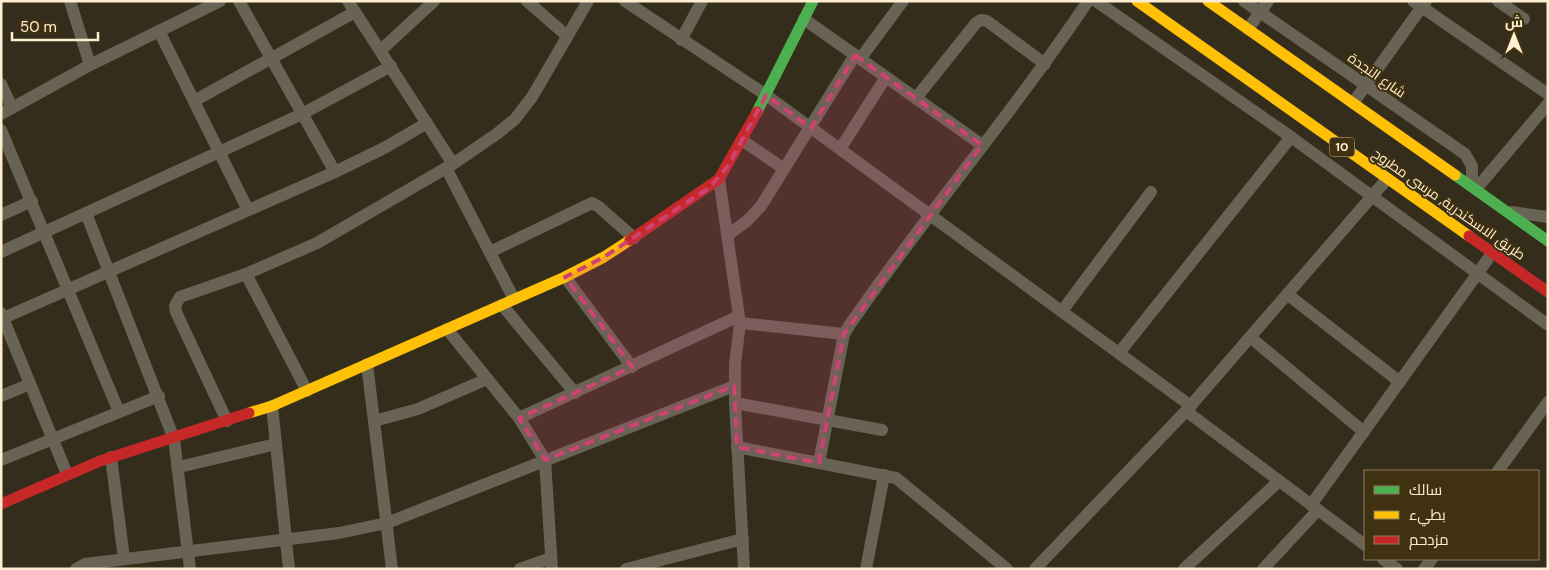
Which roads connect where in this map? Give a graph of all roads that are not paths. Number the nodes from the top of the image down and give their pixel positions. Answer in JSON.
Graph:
{"nodes":[{"id":1,"x":70,"y":1,"type":"edge"},
{"id":2,"x":220,"y":1,"type":"edge"},
{"id":3,"x":239,"y":1,"type":"edge"},
{"id":4,"x":527,"y":1,"type":"edge"},
{"id":5,"x":588,"y":1,"type":"edge"},
{"id":6,"x":625,"y":1,"type":"edge"},
{"id":7,"x":702,"y":1,"type":"edge"},
{"id":8,"x":813,"y":1,"type":"edge"},
{"id":9,"x":902,"y":1,"type":"edge"},
{"id":10,"x":1088,"y":1,"type":"edge"},
{"id":11,"x":1096,"y":1,"type":"edge"},
{"id":12,"x":1137,"y":1,"type":"edge"},
{"id":13,"x":1208,"y":1,"type":"edge"},
{"id":14,"x":1244,"y":1,"type":"edge"},
{"id":15,"x":1268,"y":1,"type":"edge"},
{"id":16,"x":1498,"y":1,"type":"edge"},
{"id":17,"x":428,"y":3,"type":"edge"},
{"id":18,"x":1421,"y":3,"type":"edge"},
{"id":19,"x":352,"y":7,"type":"edge"},
{"id":20,"x":1260,"y":12,"type":"junction"},
{"id":21,"x":804,"y":19,"type":"junction"},
{"id":22,"x":1524,"y":19,"type":"dead end"},
{"id":23,"x":1248,"y":29,"type":"junction"},
{"id":24,"x":158,"y":31,"type":"junction"},
{"id":25,"x":568,"y":36,"type":"junction"},
{"id":26,"x":681,"y":40,"type":"junction"},
{"id":27,"x":381,"y":50,"type":"junction"},
{"id":28,"x":858,"y":57,"type":"junction"},
{"id":29,"x":271,"y":58,"type":"junction"},
{"id":30,"x":1045,"y":64,"type":"junction"},
{"id":31,"x":90,"y":65,"type":"junction"},
{"id":32,"x":392,"y":66,"type":"junction"},
{"id":33,"x":886,"y":77,"type":"junction"},
{"id":34,"x":1,"y":84,"type":"edge"},
{"id":35,"x":1366,"y":85,"type":"junction"},
{"id":36,"x":1548,"y":94,"type":"edge"},
{"id":37,"x":766,"y":95,"type":"junction"},
{"id":38,"x":916,"y":98,"type":"junction"},
{"id":39,"x":194,"y":100,"type":"junction"},
{"id":40,"x":1354,"y":103,"type":"junction"},
{"id":41,"x":1548,"y":104,"type":"edge"},
{"id":42,"x":7,"y":111,"type":"edge"},
{"id":43,"x":302,"y":114,"type":"junction"},
{"id":44,"x":427,"y":123,"type":"junction"},
{"id":45,"x":811,"y":128,"type":"junction"},
{"id":46,"x":1,"y":130,"type":"edge"},
{"id":47,"x":1291,"y":137,"type":"junction"},
{"id":48,"x":742,"y":140,"type":"junction"},
{"id":49,"x":982,"y":145,"type":"junction"},
{"id":50,"x":840,"y":149,"type":"junction"},
{"id":51,"x":220,"y":152,"type":"junction"},
{"id":52,"x":450,"y":166,"type":"junction"},
{"id":53,"x":784,"y":169,"type":"junction"},
{"id":54,"x":335,"y":172,"type":"junction"},
{"id":55,"x":1387,"y":178,"type":"junction"},
{"id":56,"x":719,"y":179,"type":"junction"},
{"id":57,"x":1474,"y":187,"type":"junction"},
{"id":58,"x":1151,"y":192,"type":"dead end"},
{"id":59,"x":1372,"y":196,"type":"junction"},
{"id":60,"x":32,"y":201,"type":"junction"},
{"id":61,"x":248,"y":210,"type":"junction"},
{"id":62,"x":1510,"y":212,"type":"junction"},
{"id":63,"x":86,"y":213,"type":"junction"},
{"id":64,"x":1,"y":215,"type":"edge"},
{"id":65,"x":930,"y":216,"type":"junction"},
{"id":66,"x":1548,"y":217,"type":"edge"},
{"id":67,"x":45,"y":232,"type":"junction"},
{"id":68,"x":728,"y":235,"type":"junction"},
{"id":69,"x":634,"y":238,"type":"junction"},
{"id":70,"x":1548,"y":241,"type":"edge"},
{"id":71,"x":1,"y":252,"type":"edge"},
{"id":72,"x":490,"y":252,"type":"junction"},
{"id":73,"x":1493,"y":252,"type":"junction"},
{"id":74,"x":109,"y":270,"type":"junction"},
{"id":75,"x":1478,"y":272,"type":"junction"},
{"id":76,"x":246,"y":274,"type":"junction"},
{"id":77,"x":565,"y":277,"type":"junction"},
{"id":78,"x":68,"y":289,"type":"junction"},
{"id":79,"x":1548,"y":292,"type":"edge"},
{"id":80,"x":1287,"y":294,"type":"junction"},
{"id":81,"x":508,"y":302,"type":"junction"},
{"id":82,"x":1062,"y":311,"type":"junction"},
{"id":83,"x":2,"y":317,"type":"edge"},
{"id":84,"x":739,"y":320,"type":"junction"},
{"id":85,"x":1548,"y":325,"type":"edge"},
{"id":86,"x":447,"y":329,"type":"junction"},
{"id":87,"x":844,"y":334,"type":"junction"},
{"id":88,"x":1250,"y":337,"type":"junction"},
{"id":89,"x":1119,"y":353,"type":"junction"},
{"id":90,"x":367,"y":364,"type":"junction"},
{"id":91,"x":632,"y":367,"type":"junction"},
{"id":92,"x":487,"y":378,"type":"junction"},
{"id":93,"x":1400,"y":382,"type":"junction"},
{"id":94,"x":30,"y":384,"type":"junction"},
{"id":95,"x":734,"y":386,"type":"junction"},
{"id":96,"x":307,"y":391,"type":"junction"},
{"id":97,"x":575,"y":393,"type":"junction"},
{"id":98,"x":1,"y":396,"type":"edge"},
{"id":99,"x":159,"y":396,"type":"junction"},
{"id":100,"x":1548,"y":402,"type":"edge"},
{"id":101,"x":735,"y":403,"type":"junction"},
{"id":102,"x":272,"y":406,"type":"junction"},
{"id":103,"x":1188,"y":408,"type":"junction"},
{"id":104,"x":119,"y":412,"type":"junction"},
{"id":105,"x":519,"y":418,"type":"junction"},
{"id":106,"x":827,"y":419,"type":"junction"},
{"id":107,"x":228,"y":421,"type":"junction"},
{"id":108,"x":374,"y":421,"type":"junction"},
{"id":109,"x":882,"y":430,"type":"dead end"},
{"id":110,"x":1364,"y":432,"type":"junction"},
{"id":111,"x":52,"y":439,"type":"junction"},
{"id":112,"x":174,"y":439,"type":"junction"},
{"id":113,"x":276,"y":444,"type":"junction"},
{"id":114,"x":737,"y":447,"type":"junction"},
{"id":115,"x":111,"y":457,"type":"junction"},
{"id":116,"x":1,"y":460,"type":"edge"},
{"id":117,"x":545,"y":460,"type":"junction"},
{"id":118,"x":819,"y":463,"type":"junction"},
{"id":119,"x":178,"y":467,"type":"junction"},
{"id":120,"x":1499,"y":470,"type":"edge"},
{"id":121,"x":67,"y":474,"type":"junction"},
{"id":122,"x":884,"y":475,"type":"junction"},
{"id":123,"x":1280,"y":481,"type":"junction"},
{"id":124,"x":1,"y":504,"type":"edge"},
{"id":125,"x":1315,"y":507,"type":"junction"},
{"id":126,"x":387,"y":523,"type":"junction"},
{"id":127,"x":286,"y":539,"type":"junction"},
{"id":128,"x":743,"y":540,"type":"junction"},
{"id":129,"x":1364,"y":544,"type":"edge"},
{"id":130,"x":188,"y":551,"type":"junction"},
{"id":131,"x":124,"y":559,"type":"junction"},
{"id":132,"x":1384,"y":560,"type":"edge"},
{"id":133,"x":552,"y":563,"type":"edge"},
{"id":134,"x":109,"y":565,"type":"edge"},
{"id":135,"x":76,"y":569,"type":"edge"},
{"id":136,"x":190,"y":569,"type":"edge"},
{"id":137,"x":289,"y":569,"type":"edge"},
{"id":138,"x":392,"y":569,"type":"edge"},
{"id":139,"x":520,"y":569,"type":"edge"},
{"id":140,"x":626,"y":569,"type":"edge"},
{"id":141,"x":744,"y":569,"type":"edge"},
{"id":142,"x":866,"y":569,"type":"edge"},
{"id":143,"x":1007,"y":569,"type":"edge"},
{"id":144,"x":1035,"y":569,"type":"edge"},
{"id":145,"x":1184,"y":569,"type":"edge"},
{"id":146,"x":1262,"y":569,"type":"edge"},
{"id":147,"x":1397,"y":569,"type":"edge"}],
"edges":[{"from":1,"to":31,"type":"street"},
{"from":2,"to":24,"type":"street"},
{"from":3,"to":29,"type":"street"},
{"from":4,"to":25,"type":"street"},
{"from":5,"to":25,"type":"street"},
{"from":6,"to":26,"type":"street"},
{"from":7,"to":26,"type":"street"},
{"from":8,"to":21,"type":"street"},
{"from":9,"to":28,"type":"street"},
{"from":10,"to":30,"type":"street"},
{"from":11,"to":47,"type":"street"},
{"from":12,"to":55,"type":"street","name":"طريق الاسكندرية, مرسى مطروح","number":"10"},
{"from":13,"to":23,"type":"street","name":"طريق الاسكندرية, مرسى مطروح"},
{"from":14,"to":20,"type":"street","name":"شارع النجدة"},
{"from":15,"to":20,"type":"street"},
{"from":16,"to":22,"type":"street"},
{"from":17,"to":27,"type":"street"},
{"from":18,"to":35,"type":"street"},
{"from":18,"to":36,"type":"street"},
{"from":19,"to":27,"type":"street"},
{"from":19,"to":29,"type":"street"},
{"from":20,"to":23,"type":"street"},
{"from":20,"to":35,"type":"street","name":"شارع النجدة"},
{"from":21,"to":28,"type":"street"},
{"from":21,"to":37,"type":"street"},
{"from":23,"to":40,"type":"street","name":"طريق الاسكندرية, مرسى مطروح"},
{"from":24,"to":31,"type":"street"},
{"from":24,"to":39,"type":"street"},
{"from":25,"to":52,"type":"street"},
{"from":26,"to":37,"type":"street"},
{"from":27,"to":32,"type":"street"},
{"from":28,"to":33,"type":"street"},
{"from":28,"to":45,"type":"street"},
{"from":29,"to":39,"type":"street"},
{"from":29,"to":43,"type":"street"},
{"from":30,"to":38,"type":"street"},
{"from":30,"to":49,"type":"street"},
{"from":31,"to":42,"type":"street"},
{"from":32,"to":43,"type":"street"},
{"from":32,"to":44,"type":"street"},
{"from":33,"to":38,"type":"street"},
{"from":33,"to":50,"type":"street"},
{"from":34,"to":42,"type":"street"},
{"from":35,"to":40,"type":"street"},
{"from":35,"to":57,"type":"street","name":"شارع النجدة"},
{"from":37,"to":45,"type":"street"},
{"from":37,"to":48,"type":"street"},
{"from":38,"to":49,"type":"street"},
{"from":39,"to":51,"type":"street"},
{"from":40,"to":57,"type":"street","name":"طريق الاسكندرية, مرسى مطروح"},
{"from":41,"to":57,"type":"street"},
{"from":43,"to":51,"type":"street"},
{"from":43,"to":54,"type":"street"},
{"from":44,"to":52,"type":"street"},
{"from":44,"to":54,"type":"street"},
{"from":45,"to":50,"type":"street"},
{"from":45,"to":53,"type":"street"},
{"from":46,"to":60,"type":"street"},
{"from":47,"to":59,"type":"street"},
{"from":47,"to":89,"type":"street"},
{"from":48,"to":53,"type":"street"},
{"from":48,"to":56,"type":"street"},
{"from":49,"to":65,"type":"street"},
{"from":50,"to":65,"type":"street"},
{"from":51,"to":61,"type":"street"},
{"from":51,"to":63,"type":"street"},
{"from":52,"to":72,"type":"street"},
{"from":52,"to":76,"type":"street"},
{"from":53,"to":68,"type":"street"},
{"from":54,"to":61,"type":"street"},
{"from":55,"to":59,"type":"street"},
{"from":55,"to":73,"type":"street","name":"طريق الاسكندرية, مرسى مطروح","number":"10"},
{"from":56,"to":68,"type":"street"},
{"from":56,"to":69,"type":"street"},
{"from":57,"to":62,"type":"street","name":"طريق الاسكندرية, مرسى مطروح"},
{"from":58,"to":82,"type":"street"},
{"from":59,"to":75,"type":"street"},
{"from":59,"to":80,"type":"street"},
{"from":60,"to":64,"type":"street"},
{"from":60,"to":67,"type":"street"},
{"from":61,"to":74,"type":"street"},
{"from":62,"to":66,"type":"street"},
{"from":62,"to":70,"type":"street","name":"طريق الاسكندرية, مرسى مطروح"},
{"from":63,"to":67,"type":"street"},
{"from":63,"to":74,"type":"street"},
{"from":65,"to":82,"type":"street"},
{"from":65,"to":87,"type":"street"},
{"from":67,"to":71,"type":"street"},
{"from":67,"to":78,"type":"street"},
{"from":68,"to":84,"type":"street"},
{"from":69,"to":72,"type":"street"},
{"from":69,"to":77,"type":"street"},
{"from":72,"to":81,"type":"street"},
{"from":73,"to":75,"type":"street"},
{"from":73,"to":79,"type":"street","name":"طريق الاسكندرية, مرسى مطروح","number":"10"},
{"from":74,"to":78,"type":"street"},
{"from":74,"to":99,"type":"street"},
{"from":75,"to":85,"type":"street"},
{"from":75,"to":93,"type":"street"},
{"from":76,"to":96,"type":"street"},
{"from":76,"to":107,"type":"street"},
{"from":77,"to":81,"type":"street"},
{"from":77,"to":91,"type":"street"},
{"from":78,"to":83,"type":"street"},
{"from":78,"to":104,"type":"street"},
{"from":80,"to":88,"type":"street"},
{"from":80,"to":93,"type":"street"},
{"from":81,"to":86,"type":"street"},
{"from":81,"to":97,"type":"street"},
{"from":82,"to":89,"type":"street"},
{"from":83,"to":94,"type":"street"},
{"from":84,"to":87,"type":"street"},
{"from":84,"to":91,"type":"street"},
{"from":84,"to":95,"type":"street"},
{"from":86,"to":90,"type":"street"},
{"from":86,"to":92,"type":"street"},
{"from":87,"to":106,"type":"street"},
{"from":88,"to":103,"type":"street"},
{"from":88,"to":110,"type":"street"},
{"from":89,"to":103,"type":"street"},
{"from":90,"to":96,"type":"street"},
{"from":90,"to":108,"type":"street"},
{"from":91,"to":97,"type":"street"},
{"from":92,"to":105,"type":"street"},
{"from":92,"to":108,"type":"street"},
{"from":93,"to":110,"type":"street"},
{"from":94,"to":98,"type":"street"},
{"from":94,"to":111,"type":"street"},
{"from":95,"to":101,"type":"street"},
{"from":95,"to":117,"type":"street"},
{"from":96,"to":102,"type":"street"},
{"from":97,"to":105,"type":"street"},
{"from":99,"to":104,"type":"street"},
{"from":99,"to":112,"type":"street"},
{"from":100,"to":120,"type":"street"},
{"from":101,"to":106,"type":"street"},
{"from":101,"to":114,"type":"street"},
{"from":102,"to":107,"type":"street"},
{"from":102,"to":113,"type":"street"},
{"from":103,"to":123,"type":"street"},
{"from":103,"to":144,"type":"street"},
{"from":104,"to":111,"type":"street"},
{"from":105,"to":117,"type":"street"},
{"from":106,"to":109,"type":"street"},
{"from":106,"to":118,"type":"street"},
{"from":107,"to":112,"type":"street"},
{"from":108,"to":126,"type":"street"},
{"from":110,"to":125,"type":"street"},
{"from":111,"to":116,"type":"street"},
{"from":111,"to":121,"type":"street"},
{"from":112,"to":115,"type":"street"},
{"from":112,"to":119,"type":"street"},
{"from":113,"to":119,"type":"street"},
{"from":113,"to":127,"type":"street"},
{"from":114,"to":118,"type":"street"},
{"from":114,"to":128,"type":"street"},
{"from":115,"to":121,"type":"street"},
{"from":115,"to":131,"type":"street"},
{"from":117,"to":126,"type":"street"},
{"from":117,"to":133,"type":"street"},
{"from":118,"to":122,"type":"street"},
{"from":119,"to":130,"type":"street"},
{"from":121,"to":124,"type":"street"},
{"from":122,"to":142,"type":"street"},
{"from":122,"to":143,"type":"street"},
{"from":123,"to":125,"type":"street"},
{"from":123,"to":145,"type":"street"},
{"from":125,"to":129,"type":"street"},
{"from":125,"to":146,"type":"street"},
{"from":126,"to":127,"type":"street"},
{"from":126,"to":138,"type":"street"},
{"from":127,"to":130,"type":"street"},
{"from":127,"to":137,"type":"street"},
{"from":128,"to":140,"type":"street"},
{"from":128,"to":141,"type":"street"},
{"from":130,"to":131,"type":"street"},
{"from":130,"to":136,"type":"street"},
{"from":131,"to":134,"type":"street"},
{"from":132,"to":147,"type":"street"},
{"from":133,"to":139,"type":"street"},
{"from":134,"to":135,"type":"street"}]}
